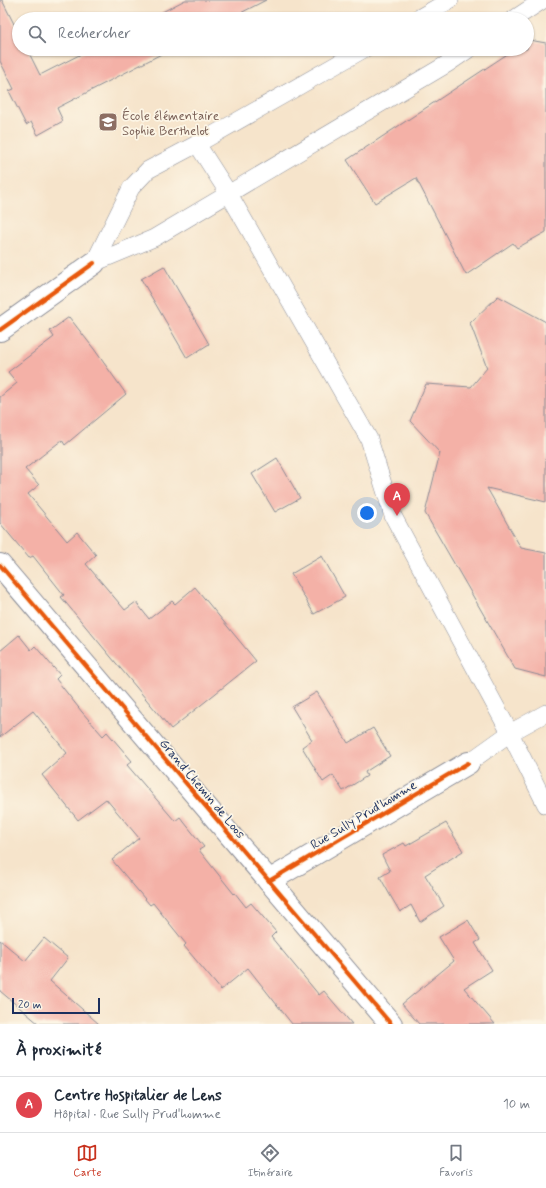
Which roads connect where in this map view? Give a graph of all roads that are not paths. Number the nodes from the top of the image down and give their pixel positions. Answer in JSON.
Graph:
{"nodes":[{"id":1,"x":450,"y":0,"type":"edge"},
{"id":2,"x":543,"y":0,"type":"edge"},
{"id":3,"x":429,"y":12,"type":"edge"},
{"id":4,"x":525,"y":12,"type":"edge"},
{"id":5,"x":352,"y":56,"type":"edge"},
{"id":6,"x":459,"y":56,"type":"edge"},
{"id":7,"x":198,"y":144,"type":"junction"},
{"id":8,"x":229,"y":194,"type":"junction"},
{"id":9,"x":94,"y":263,"type":"junction"},
{"id":10,"x":0,"y":330,"type":"edge"},
{"id":11,"x":0,"y":565,"type":"edge"},
{"id":12,"x":546,"y":713,"type":"edge"},
{"id":13,"x":510,"y":733,"type":"junction"},
{"id":14,"x":468,"y":763,"type":"joint"},
{"id":15,"x":546,"y":805,"type":"edge"},
{"id":16,"x":269,"y":881,"type":"junction"},
{"id":17,"x":391,"y":1024,"type":"edge"}],
"edges":[{"from":1,"to":3,"type":"lane"},
{"from":2,"to":4,"type":"lane"},
{"from":5,"to":7,"type":"lane"},
{"from":6,"to":8,"type":"lane"},
{"from":7,"to":8,"type":"lane"},
{"from":7,"to":9,"type":"lane"},
{"from":8,"to":9,"type":"lane"},
{"from":8,"to":13,"type":"lane"},
{"from":9,"to":10,"type":"street"},
{"from":11,"to":16,"type":"street","name":"Grand Chemin de Loos"},
{"from":12,"to":13,"type":"lane"},
{"from":13,"to":14,"type":"lane"},
{"from":13,"to":15,"type":"lane"},
{"from":14,"to":16,"type":"street","name":"Rue Sully Prud'homme"},
{"from":16,"to":17,"type":"street","name":"Grand Chemin de Loos"}]}
